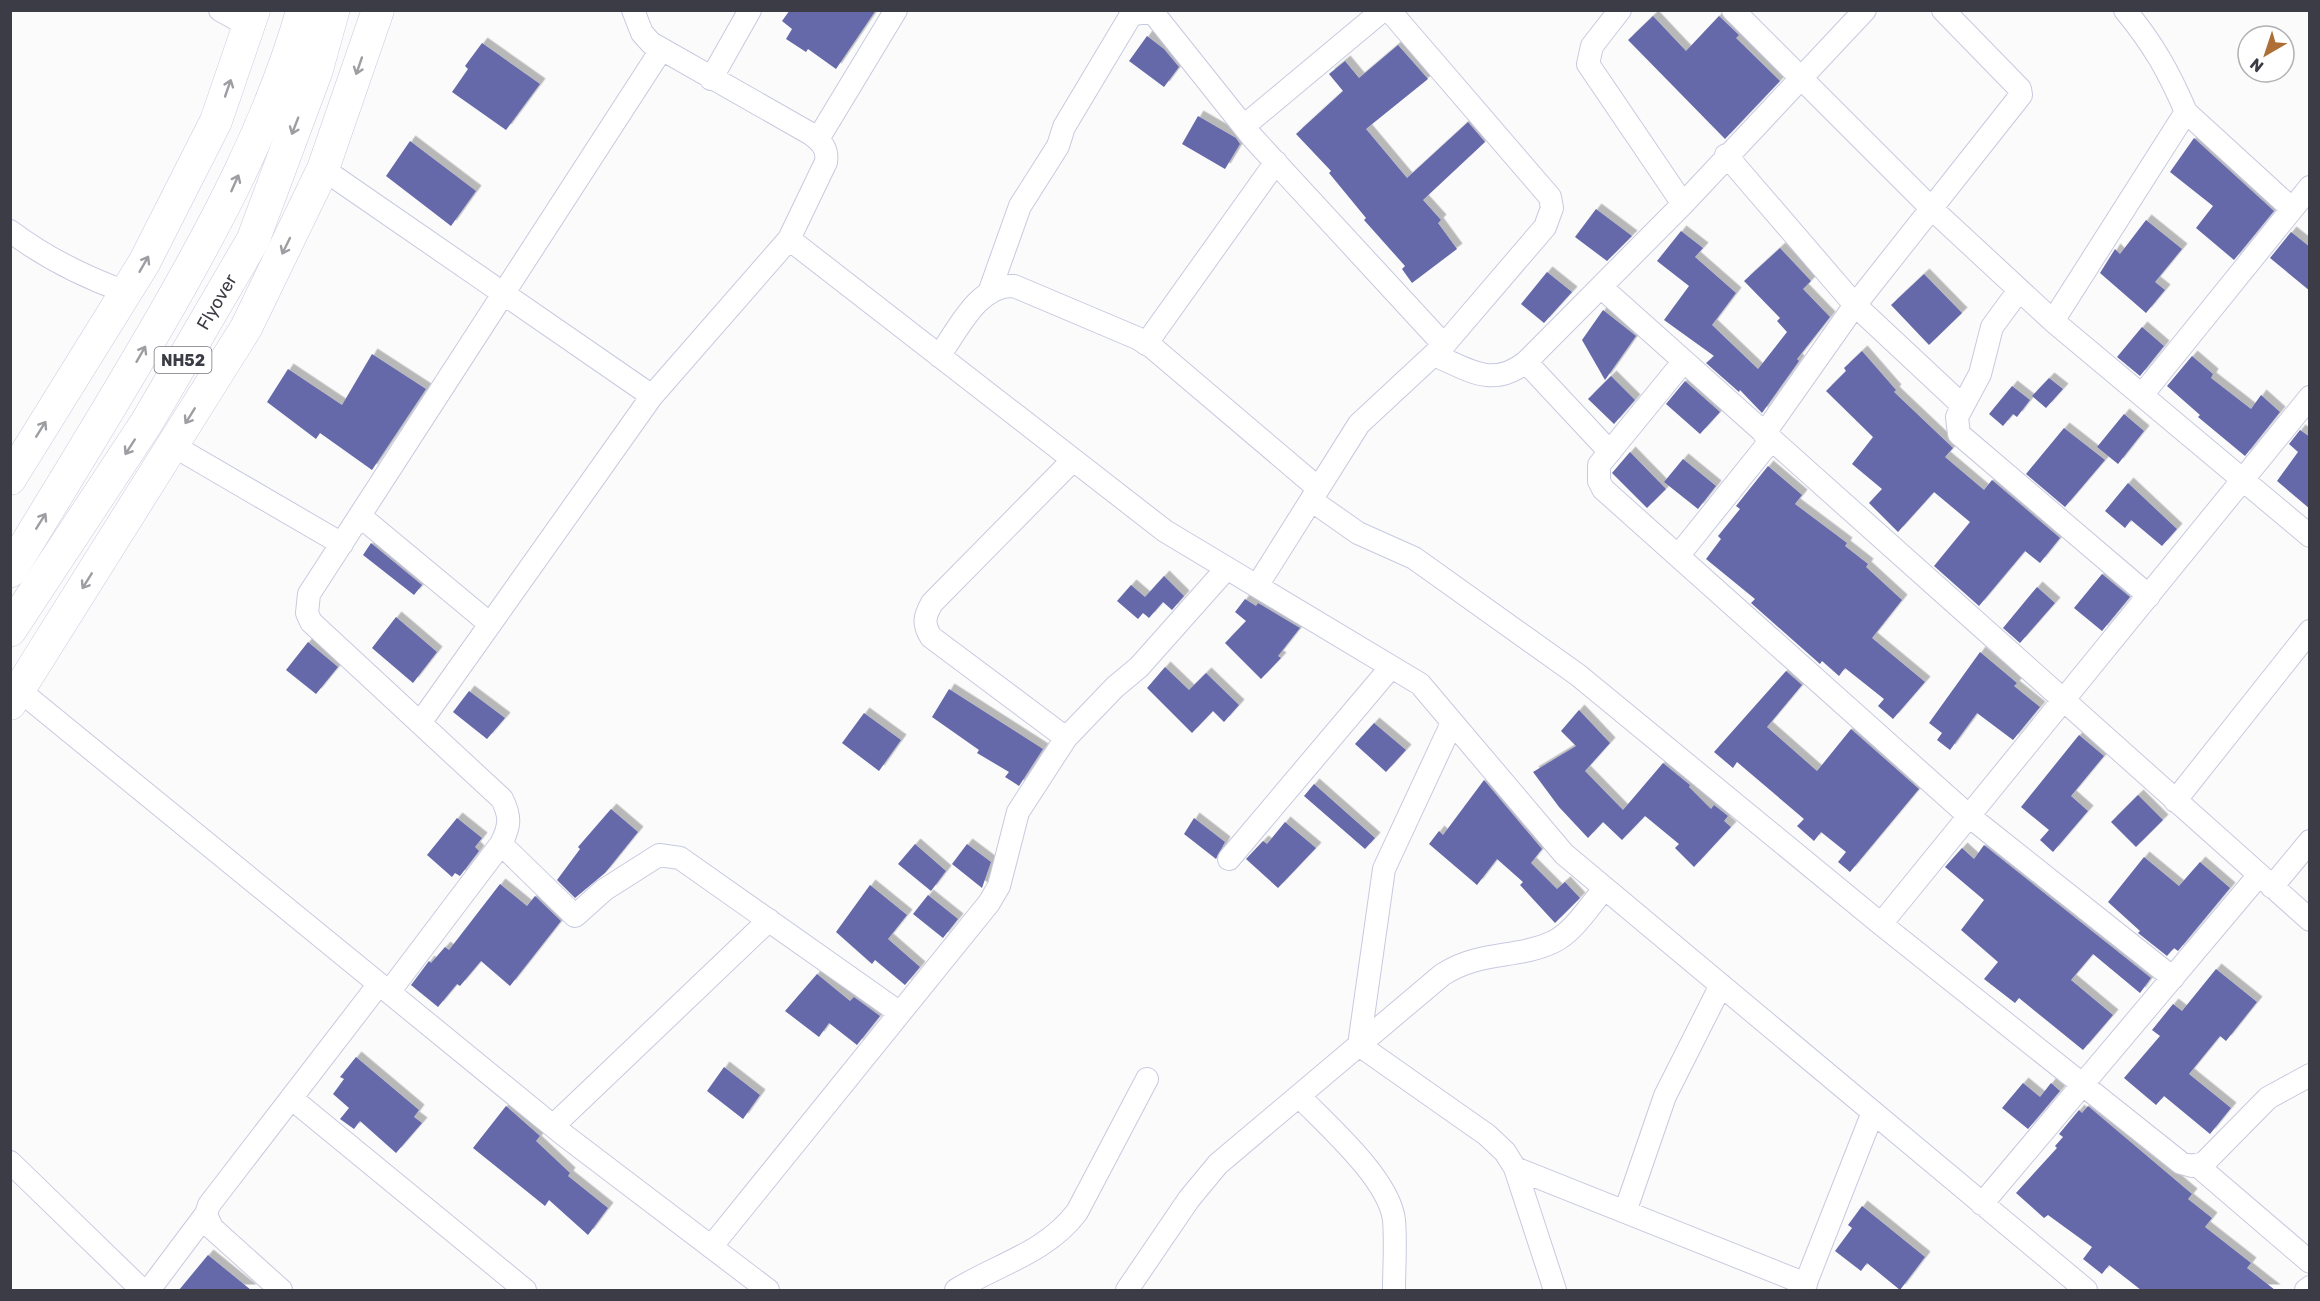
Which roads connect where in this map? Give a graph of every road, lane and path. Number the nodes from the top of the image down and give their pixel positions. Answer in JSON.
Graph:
{"nodes":[{"id":1,"x":220,"y":10,"type":"edge"},
{"id":2,"x":303,"y":10,"type":"edge"},
{"id":3,"x":333,"y":10,"type":"edge"},
{"id":4,"x":378,"y":10,"type":"edge"},
{"id":5,"x":633,"y":10,"type":"edge"},
{"id":6,"x":750,"y":10,"type":"edge"},
{"id":7,"x":896,"y":10,"type":"edge"},
{"id":8,"x":1383,"y":10,"type":"edge"},
{"id":9,"x":1389,"y":10,"type":"edge"},
{"id":10,"x":1620,"y":10,"type":"edge"},
{"id":11,"x":1733,"y":10,"type":"edge"},
{"id":12,"x":1865,"y":10,"type":"edge"},
{"id":13,"x":1943,"y":10,"type":"edge"},
{"id":14,"x":2125,"y":10,"type":"edge"},
{"id":15,"x":1151,"y":11,"type":"edge"},
{"id":16,"x":251,"y":18,"type":"edge"},
{"id":17,"x":661,"y":50,"type":"junction"},
{"id":18,"x":1802,"y":77,"type":"junction"},
{"id":19,"x":711,"y":79,"type":"junction"},
{"id":20,"x":2186,"y":112,"type":"junction"},
{"id":21,"x":1244,"y":126,"type":"junction"},
{"id":22,"x":818,"y":139,"type":"junction"},
{"id":23,"x":1726,"y":155,"type":"junction"},
{"id":24,"x":1276,"y":162,"type":"junction"},
{"id":25,"x":323,"y":169,"type":"junction"},
{"id":26,"x":2303,"y":201,"type":"edge"},
{"id":27,"x":1683,"y":204,"type":"junction"},
{"id":28,"x":1931,"y":208,"type":"junction"},
{"id":29,"x":10,"y":231,"type":"edge"},
{"id":30,"x":789,"y":239,"type":"junction"},
{"id":31,"x":1600,"y":286,"type":"junction"},
{"id":32,"x":990,"y":290,"type":"junction"},
{"id":33,"x":2019,"y":290,"type":"junction"},
{"id":34,"x":126,"y":292,"type":"junction"},
{"id":35,"x":504,"y":294,"type":"junction"},
{"id":36,"x":1855,"y":305,"type":"junction"},
{"id":37,"x":2053,"y":321,"type":"junction"},
{"id":38,"x":1146,"y":344,"type":"junction"},
{"id":39,"x":1439,"y":350,"type":"junction"},
{"id":40,"x":939,"y":356,"type":"junction"},
{"id":41,"x":1684,"y":361,"type":"junction"},
{"id":42,"x":1526,"y":362,"type":"junction"},
{"id":43,"x":2142,"y":395,"type":"junction"},
{"id":44,"x":652,"y":396,"type":"junction"},
{"id":45,"x":2310,"y":397,"type":"edge"},
{"id":46,"x":1957,"y":417,"type":"junction"},
{"id":47,"x":1767,"y":437,"type":"junction"},
{"id":48,"x":172,"y":445,"type":"junction"},
{"id":49,"x":1610,"y":452,"type":"junction"},
{"id":50,"x":1073,"y":460,"type":"junction"},
{"id":51,"x":10,"y":479,"type":"edge"},
{"id":52,"x":2244,"y":480,"type":"junction"},
{"id":53,"x":1314,"y":494,"type":"junction"},
{"id":54,"x":360,"y":516,"type":"junction"},
{"id":55,"x":2310,"y":536,"type":"edge"},
{"id":56,"x":342,"y":544,"type":"junction"},
{"id":57,"x":1678,"y":556,"type":"junction"},
{"id":58,"x":1227,"y":568,"type":"junction"},
{"id":59,"x":10,"y":571,"type":"edge"},
{"id":60,"x":1257,"y":586,"type":"junction"},
{"id":61,"x":2149,"y":596,"type":"junction"},
{"id":62,"x":490,"y":624,"type":"junction"},
{"id":63,"x":10,"y":630,"type":"edge"},
{"id":64,"x":2310,"y":631,"type":"edge"},
{"id":65,"x":1391,"y":667,"type":"junction"},
{"id":66,"x":15,"y":697,"type":"edge"},
{"id":67,"x":2063,"y":702,"type":"junction"},
{"id":68,"x":420,"y":723,"type":"junction"},
{"id":69,"x":1452,"y":723,"type":"junction"},
{"id":70,"x":1066,"y":738,"type":"junction"},
{"id":71,"x":2175,"y":801,"type":"junction"},
{"id":72,"x":1969,"y":816,"type":"junction"},
{"id":73,"x":2310,"y":841,"type":"edge"},
{"id":74,"x":501,"y":844,"type":"junction"},
{"id":75,"x":1229,"y":860,"type":"dead end"},
{"id":76,"x":2265,"y":881,"type":"junction"},
{"id":77,"x":1605,"y":888,"type":"junction"},
{"id":78,"x":769,"y":920,"type":"junction"},
{"id":79,"x":2310,"y":920,"type":"edge"},
{"id":80,"x":1881,"y":924,"type":"junction"},
{"id":81,"x":2173,"y":978,"type":"junction"},
{"id":82,"x":1721,"y":985,"type":"junction"},
{"id":83,"x":384,"y":988,"type":"junction"},
{"id":84,"x":900,"y":1013,"type":"junction"},
{"id":85,"x":1359,"y":1045,"type":"junction"},
{"id":86,"x":2310,"y":1075,"type":"edge"},
{"id":87,"x":1147,"y":1079,"type":"dead end"},
{"id":88,"x":2084,"y":1084,"type":"junction"},
{"id":89,"x":1299,"y":1096,"type":"junction"},
{"id":90,"x":291,"y":1098,"type":"junction"},
{"id":91,"x":1873,"y":1112,"type":"junction"},
{"id":92,"x":553,"y":1126,"type":"junction"},
{"id":93,"x":10,"y":1162,"type":"edge"},
{"id":94,"x":2192,"y":1166,"type":"junction"},
{"id":95,"x":1515,"y":1168,"type":"junction"},
{"id":96,"x":1982,"y":1204,"type":"junction"},
{"id":97,"x":1625,"y":1212,"type":"junction"},
{"id":98,"x":206,"y":1214,"type":"junction"},
{"id":99,"x":711,"y":1247,"type":"junction"},
{"id":100,"x":2310,"y":1262,"type":"edge"},
{"id":101,"x":1805,"y":1287,"type":"edge"},
{"id":102,"x":2310,"y":1287,"type":"edge"},
{"id":103,"x":142,"y":1290,"type":"edge"},
{"id":104,"x":149,"y":1290,"type":"edge"},
{"id":105,"x":281,"y":1290,"type":"edge"},
{"id":106,"x":525,"y":1290,"type":"edge"},
{"id":107,"x":768,"y":1290,"type":"edge"},
{"id":108,"x":956,"y":1290,"type":"edge"},
{"id":109,"x":1127,"y":1290,"type":"edge"},
{"id":110,"x":1394,"y":1290,"type":"edge"},
{"id":111,"x":1555,"y":1290,"type":"edge"},
{"id":112,"x":2085,"y":1290,"type":"edge"},
{"id":113,"x":2306,"y":1290,"type":"edge"}],
"edges":[{"from":1,"to":16,"type":"street"},
{"from":59,"to":2,"type":"highway","number":"NH52","one_way":true},
{"from":3,"to":63,"type":"highway","name":"Flyover","number":"NH52","one_way":true},
{"from":4,"to":25,"type":"main road","one_way":true},
{"from":5,"to":17,"type":"street"},
{"from":6,"to":19,"type":"street"},
{"from":7,"to":22,"type":"street"},
{"from":8,"to":21,"type":"street"},
{"from":9,"to":39,"type":"street"},
{"from":10,"to":27,"type":"street"},
{"from":11,"to":18,"type":"street"},
{"from":12,"to":18,"type":"street"},
{"from":13,"to":28,"type":"street"},
{"from":14,"to":20,"type":"street"},
{"from":15,"to":21,"type":"street"},
{"from":15,"to":32,"type":"street"},
{"from":34,"to":16,"type":"main road","one_way":true},
{"from":17,"to":19,"type":"street"},
{"from":17,"to":35,"type":"street"},
{"from":18,"to":23,"type":"street"},
{"from":18,"to":28,"type":"street"},
{"from":19,"to":22,"type":"street"},
{"from":20,"to":26,"type":"street"},
{"from":20,"to":37,"type":"street"},
{"from":21,"to":24,"type":"street"},
{"from":22,"to":30,"type":"street"},
{"from":23,"to":27,"type":"street"},
{"from":23,"to":36,"type":"street"},
{"from":24,"to":38,"type":"street"},
{"from":24,"to":39,"type":"street"},
{"from":25,"to":35,"type":"street"},
{"from":25,"to":48,"type":"main road","one_way":true},
{"from":26,"to":43,"type":"street"},
{"from":27,"to":31,"type":"street"},
{"from":28,"to":33,"type":"street"},
{"from":28,"to":36,"type":"street"},
{"from":29,"to":34,"type":"street"},
{"from":30,"to":40,"type":"street"},
{"from":30,"to":44,"type":"street"},
{"from":31,"to":41,"type":"street"},
{"from":31,"to":42,"type":"street"},
{"from":32,"to":38,"type":"street"},
{"from":32,"to":40,"type":"street"},
{"from":33,"to":37,"type":"street"},
{"from":33,"to":46,"type":"street"},
{"from":51,"to":34,"type":"main road","one_way":true},
{"from":35,"to":44,"type":"street"},
{"from":35,"to":54,"type":"street"},
{"from":36,"to":46,"type":"street"},
{"from":36,"to":47,"type":"street"},
{"from":37,"to":43,"type":"street"},
{"from":38,"to":53,"type":"street"},
{"from":39,"to":42,"type":"street"},
{"from":39,"to":53,"type":"street"},
{"from":40,"to":50,"type":"street"},
{"from":41,"to":47,"type":"street"},
{"from":41,"to":49,"type":"street"},
{"from":42,"to":49,"type":"street"},
{"from":43,"to":52,"type":"street"},
{"from":44,"to":62,"type":"street"},
{"from":45,"to":52,"type":"street"},
{"from":46,"to":61,"type":"street"},
{"from":47,"to":57,"type":"street"},
{"from":47,"to":67,"type":"street"},
{"from":48,"to":56,"type":"street"},
{"from":48,"to":66,"type":"main road","one_way":true},
{"from":49,"to":57,"type":"street"},
{"from":50,"to":58,"type":"street"},
{"from":50,"to":70,"type":"street"},
{"from":52,"to":55,"type":"street"},
{"from":52,"to":61,"type":"street"},
{"from":53,"to":60,"type":"street"},
{"from":53,"to":80,"type":"street"},
{"from":54,"to":56,"type":"street"},
{"from":54,"to":62,"type":"street"},
{"from":56,"to":68,"type":"street"},
{"from":57,"to":72,"type":"street"},
{"from":58,"to":60,"type":"street"},
{"from":58,"to":70,"type":"street"},
{"from":60,"to":65,"type":"street"},
{"from":61,"to":67,"type":"street"},
{"from":62,"to":68,"type":"street"},
{"from":64,"to":71,"type":"street"},
{"from":65,"to":69,"type":"street"},
{"from":65,"to":75,"type":"street"},
{"from":66,"to":83,"type":"street"},
{"from":67,"to":71,"type":"street"},
{"from":67,"to":72,"type":"street"},
{"from":68,"to":74,"type":"street"},
{"from":69,"to":77,"type":"street"},
{"from":69,"to":85,"type":"street"},
{"from":70,"to":84,"type":"street"},
{"from":71,"to":76,"type":"street"},
{"from":72,"to":80,"type":"street"},
{"from":72,"to":81,"type":"street"},
{"from":73,"to":76,"type":"street"},
{"from":74,"to":78,"type":"street"},
{"from":74,"to":83,"type":"street"},
{"from":76,"to":79,"type":"street"},
{"from":76,"to":81,"type":"street"},
{"from":77,"to":82,"type":"street"},
{"from":77,"to":85,"type":"street"},
{"from":78,"to":84,"type":"street"},
{"from":78,"to":92,"type":"street"},
{"from":80,"to":88,"type":"street"},
{"from":81,"to":88,"type":"street"},
{"from":82,"to":91,"type":"street"},
{"from":82,"to":97,"type":"street"},
{"from":83,"to":90,"type":"street"},
{"from":83,"to":92,"type":"street"},
{"from":84,"to":99,"type":"street"},
{"from":85,"to":89,"type":"street"},
{"from":85,"to":95,"type":"street"},
{"from":86,"to":94,"type":"street"},
{"from":87,"to":108,"type":"street"},
{"from":88,"to":94,"type":"street"},
{"from":88,"to":96,"type":"street"},
{"from":89,"to":109,"type":"street"},
{"from":89,"to":110,"type":"street"},
{"from":90,"to":98,"type":"street"},
{"from":90,"to":106,"type":"street"},
{"from":91,"to":96,"type":"street"},
{"from":91,"to":101,"type":"street"},
{"from":92,"to":99,"type":"street"},
{"from":93,"to":103,"type":"street"},
{"from":94,"to":100,"type":"street"},
{"from":95,"to":97,"type":"street"},
{"from":95,"to":111,"type":"street"},
{"from":96,"to":112,"type":"street"},
{"from":97,"to":101,"type":"street"},
{"from":98,"to":104,"type":"street"},
{"from":98,"to":105,"type":"street"},
{"from":99,"to":107,"type":"street"},
{"from":102,"to":113,"type":"street"}]}
